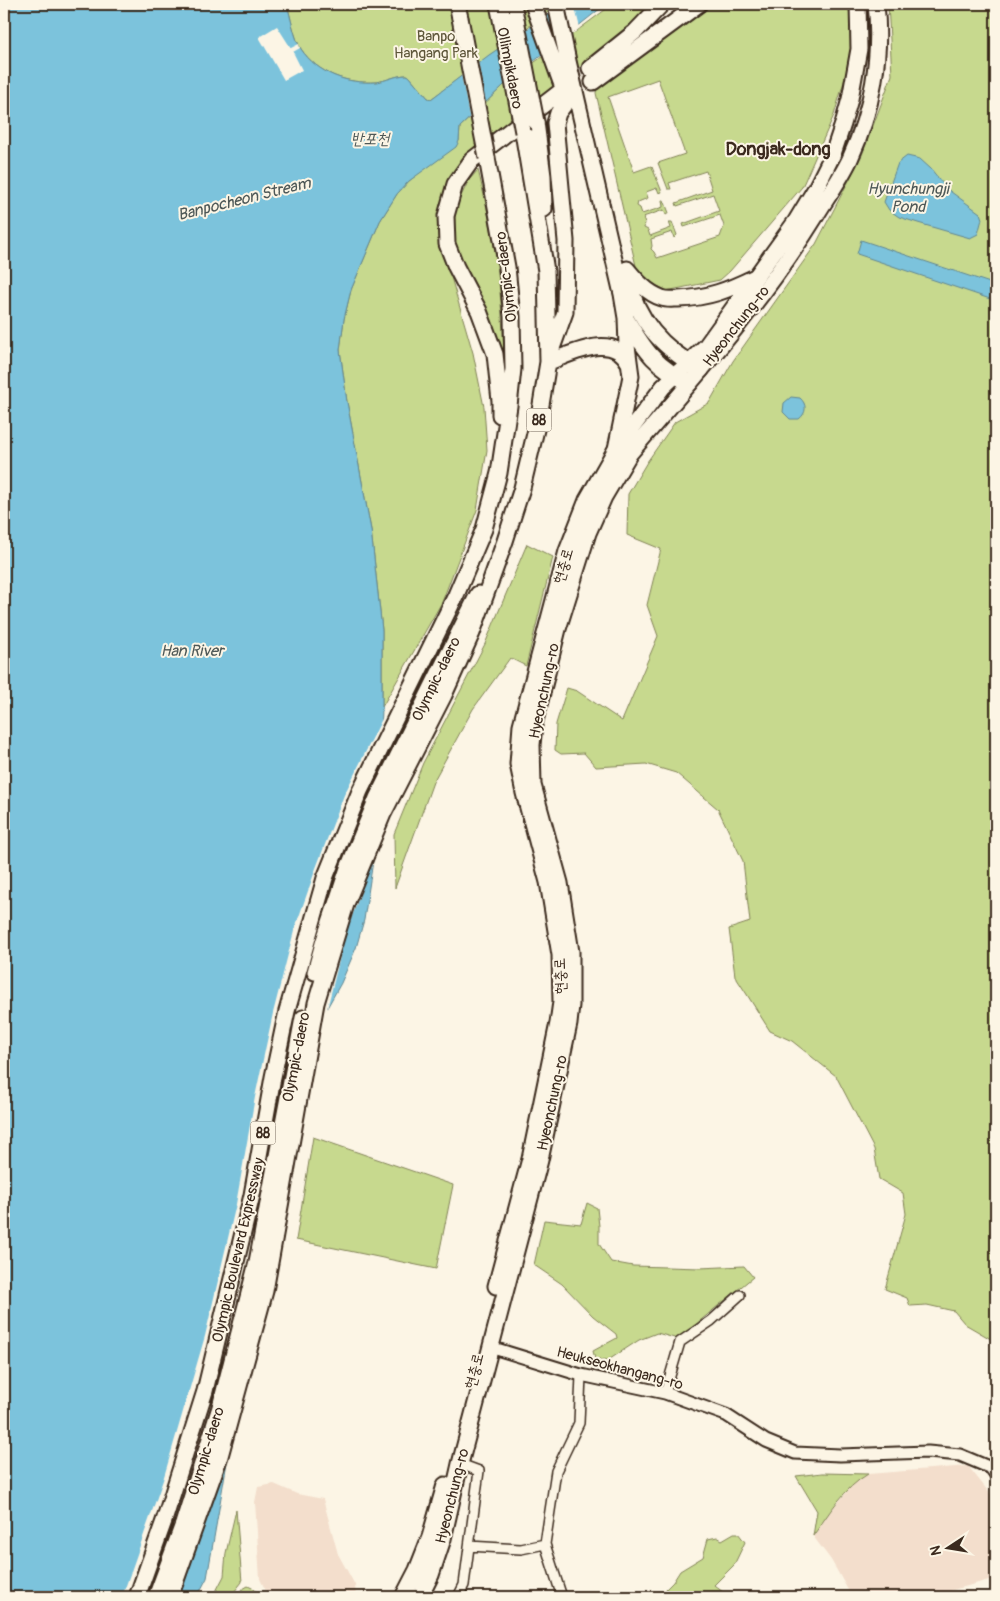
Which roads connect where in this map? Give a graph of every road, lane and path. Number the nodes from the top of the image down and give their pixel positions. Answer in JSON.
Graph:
{"nodes":[{"id":1,"x":498,"y":4,"type":"edge"},
{"id":2,"x":513,"y":4,"type":"edge"},
{"id":3,"x":533,"y":4,"type":"edge"},
{"id":4,"x":556,"y":4,"type":"edge"},
{"id":5,"x":566,"y":4,"type":"edge"},
{"id":6,"x":662,"y":4,"type":"edge"},
{"id":7,"x":699,"y":4,"type":"edge"},
{"id":8,"x":858,"y":4,"type":"edge"},
{"id":9,"x":876,"y":4,"type":"edge"},
{"id":10,"x":459,"y":11,"type":"edge"},
{"id":11,"x":572,"y":58,"type":"junction"},
{"id":12,"x":561,"y":92,"type":"junction"},
{"id":13,"x":523,"y":132,"type":"joint"},
{"id":14,"x":592,"y":170,"type":"junction"},
{"id":15,"x":625,"y":267,"type":"junction"},
{"id":16,"x":546,"y":271,"type":"junction"},
{"id":17,"x":755,"y":278,"type":"junction"},
{"id":18,"x":626,"y":318,"type":"junction"},
{"id":19,"x":548,"y":362,"type":"junction"},
{"id":20,"x":630,"y":363,"type":"junction"},
{"id":21,"x":695,"y":366,"type":"junction"},
{"id":22,"x":674,"y":375,"type":"junction"},
{"id":23,"x":690,"y":382,"type":"junction"},
{"id":24,"x":616,"y":449,"type":"junction"},
{"id":25,"x":499,"y":473,"type":"junction"},
{"id":26,"x":416,"y":679,"type":"joint"},
{"id":27,"x":438,"y":691,"type":"junction"},
{"id":28,"x":740,"y":1294,"type":"dead end"},
{"id":29,"x":490,"y":1347,"type":"junction"},
{"id":30,"x":581,"y":1375,"type":"junction"},
{"id":31,"x":665,"y":1393,"type":"junction"},
{"id":32,"x":460,"y":1464,"type":"junction"},
{"id":33,"x":996,"y":1475,"type":"edge"},
{"id":34,"x":545,"y":1544,"type":"junction"},
{"id":35,"x":469,"y":1546,"type":"junction"},
{"id":36,"x":137,"y":1597,"type":"edge"},
{"id":37,"x":156,"y":1597,"type":"edge"},
{"id":38,"x":170,"y":1597,"type":"edge"},
{"id":39,"x":403,"y":1597,"type":"edge"},
{"id":40,"x":420,"y":1597,"type":"edge"},
{"id":41,"x":458,"y":1597,"type":"edge"},
{"id":42,"x":562,"y":1597,"type":"edge"}],
"edges":[{"from":1,"to":13,"type":"main road","name":"Ollimpikdaero","number":"88","bridge":true},
{"from":2,"to":16,"type":"main road","name":"Olympic-daero","number":"88","bridge":true},
{"from":3,"to":12,"type":"main road"},
{"from":4,"to":11,"type":"main road"},
{"from":5,"to":11,"type":"main road"},
{"from":6,"to":7,"type":"main road"},
{"from":8,"to":17,"type":"main road","name":"Hyeonchung-ro"},
{"from":9,"to":21,"type":"main road","name":"Hyeonchung-ro"},
{"from":10,"to":25,"type":"main road","name":"Olympic-daero","number":"88","bridge":true},
{"from":11,"to":14,"type":"main road"},
{"from":11,"to":15,"type":"main road"},
{"from":12,"to":14,"type":"main road"},
{"from":12,"to":19,"type":"main road"},
{"from":12,"to":25,"type":"main road"},
{"from":13,"to":16,"type":"main road","name":"Olympic-daero","number":"88"},
{"from":14,"to":18,"type":"main road"},
{"from":15,"to":17,"type":"main road"},
{"from":15,"to":21,"type":"main road"},
{"from":16,"to":19,"type":"main road","name":"Olympic-daero","number":"88"},
{"from":17,"to":21,"type":"main road","name":"Hyeonchung-ro"},
{"from":18,"to":20,"type":"main road"},
{"from":18,"to":22,"type":"main road"},
{"from":19,"to":20,"type":"main road"},
{"from":19,"to":27,"type":"main road","name":"Olympic-daero","number":"88"},
{"from":20,"to":24,"type":"main road"},
{"from":21,"to":22,"type":"main road","name":"Hyeonchung-ro"},
{"from":21,"to":23,"type":"main road","name":"Hyeonchung-ro"},
{"from":22,"to":23,"type":"main road"},
{"from":22,"to":24,"type":"main road","name":"현충로"},
{"from":23,"to":29,"type":"main road","name":"Hyeonchung-ro"},
{"from":24,"to":39,"type":"main road","name":"현충로"},
{"from":25,"to":26,"type":"main road","name":"Olympic-daero","number":"88"},
{"from":26,"to":36,"type":"main road","name":"Olympic Boulevard Expressway","number":"88"},
{"from":27,"to":37,"type":"main road","name":"Olympic-daero","number":"88"},
{"from":27,"to":38,"type":"main road","name":"Olympic Boulevard Expressway","number":"88"},
{"from":28,"to":31,"type":"street"},
{"from":29,"to":30,"type":"street","name":"Heukseokhangang-ro"},
{"from":29,"to":32,"type":"main road","name":"Hyeonchung-ro"},
{"from":30,"to":31,"type":"street","name":"Heukseokhangang-ro"},
{"from":30,"to":34,"type":"street"},
{"from":31,"to":33,"type":"street","name":"Heukseokhangang-ro"},
{"from":32,"to":35,"type":"street"},
{"from":32,"to":40,"type":"main road","name":"Hyeonchung-ro"},
{"from":34,"to":35,"type":"street"},
{"from":34,"to":42,"type":"street"},
{"from":35,"to":41,"type":"street"}]}
